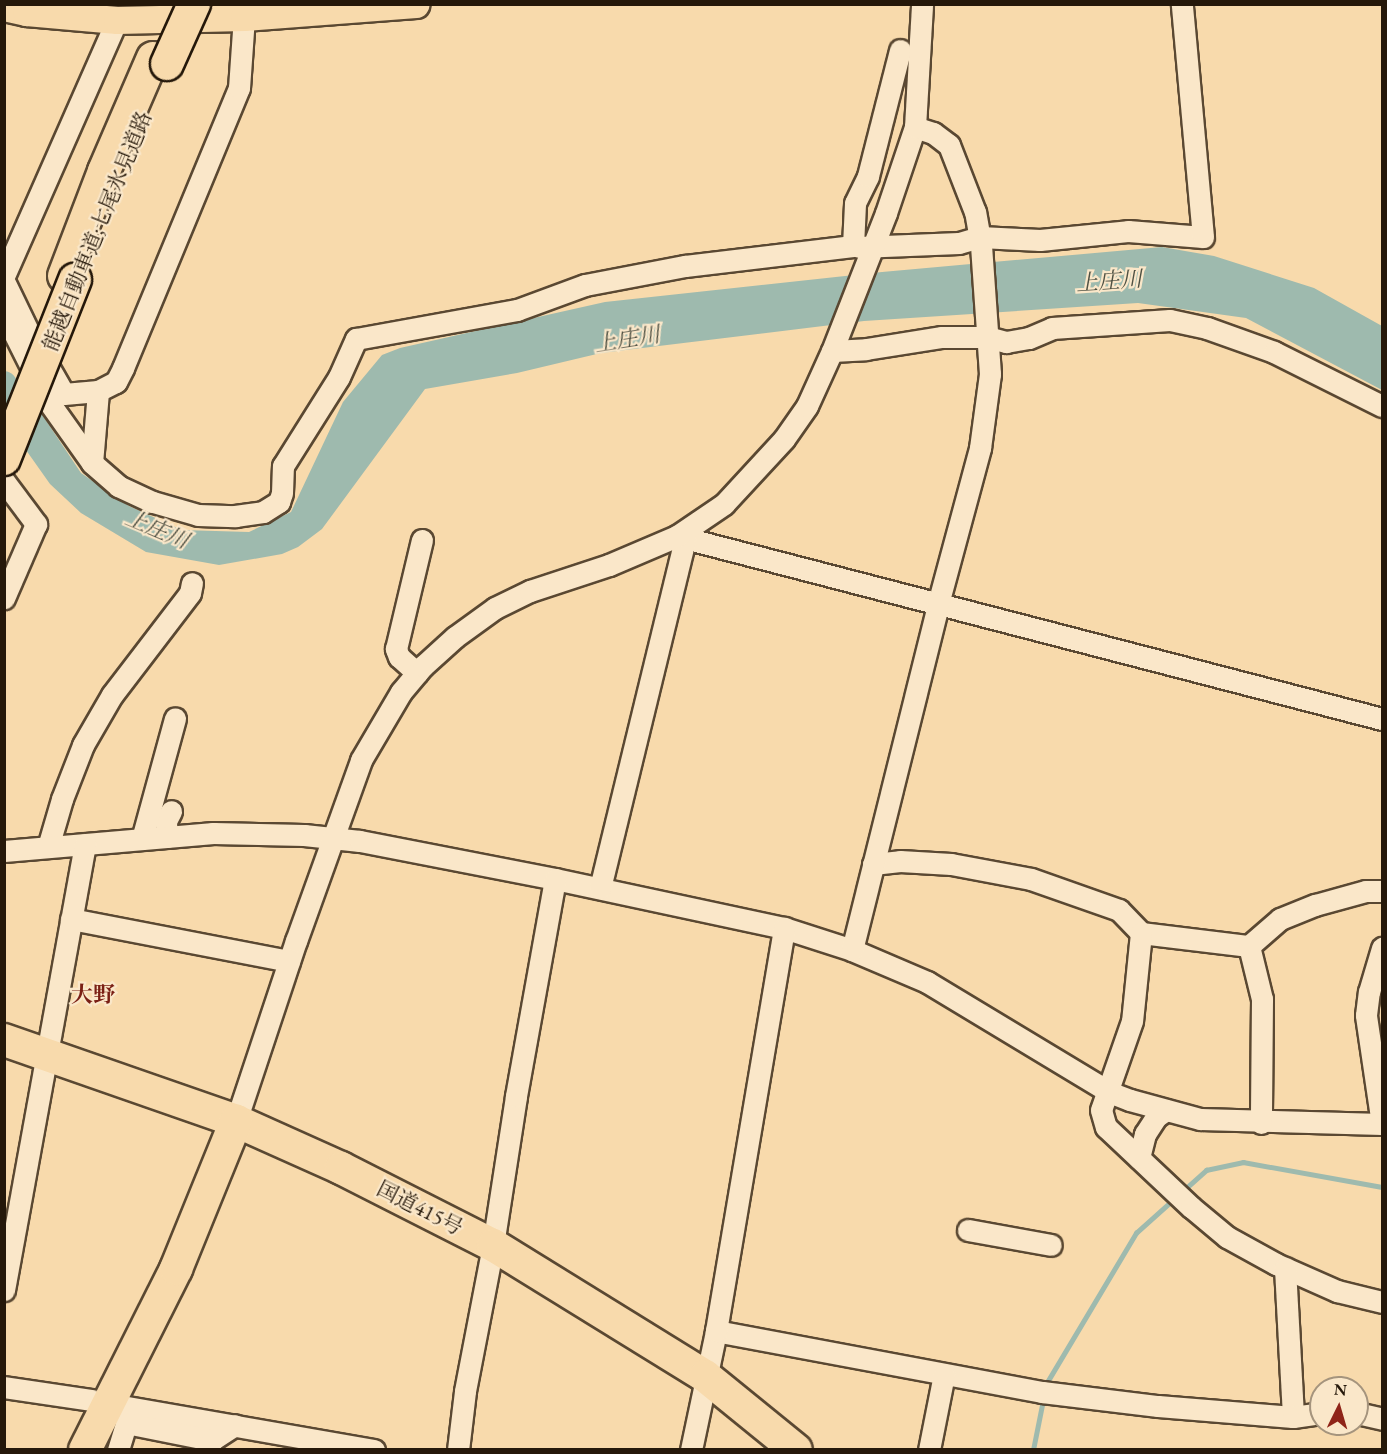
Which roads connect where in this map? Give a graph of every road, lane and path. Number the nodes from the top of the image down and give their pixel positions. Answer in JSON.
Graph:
{"nodes":[{"id":1,"x":180,"y":4,"type":"edge"},
{"id":2,"x":194,"y":4,"type":"edge"},
{"id":3,"x":416,"y":4,"type":"edge"},
{"id":4,"x":922,"y":4,"type":"edge"},
{"id":5,"x":1182,"y":4,"type":"edge"},
{"id":6,"x":4,"y":7,"type":"edge"},
{"id":7,"x":244,"y":17,"type":"junction"},
{"id":8,"x":117,"y":20,"type":"junction"},
{"id":9,"x":900,"y":50,"type":"dead end"},
{"id":10,"x":160,"y":61,"type":"junction"},
{"id":11,"x":915,"y":127,"type":"junction"},
{"id":12,"x":981,"y":241,"type":"junction"},
{"id":13,"x":862,"y":247,"type":"junction"},
{"id":14,"x":4,"y":276,"type":"edge"},
{"id":15,"x":69,"y":278,"type":"junction"},
{"id":16,"x":4,"y":281,"type":"edge"},
{"id":17,"x":4,"y":313,"type":"edge"},
{"id":18,"x":987,"y":337,"type":"junction"},
{"id":19,"x":832,"y":351,"type":"junction"},
{"id":20,"x":98,"y":391,"type":"junction"},
{"id":21,"x":1383,"y":406,"type":"edge"},
{"id":22,"x":4,"y":427,"type":"edge"},
{"id":23,"x":4,"y":459,"type":"edge"},
{"id":24,"x":92,"y":463,"type":"junction"},
{"id":25,"x":4,"y":481,"type":"edge"},
{"id":26,"x":681,"y":537,"type":"junction"},
{"id":27,"x":422,"y":540,"type":"dead end"},
{"id":28,"x":192,"y":583,"type":"dead end"},
{"id":29,"x":4,"y":598,"type":"edge"},
{"id":30,"x":938,"y":604,"type":"junction"},
{"id":31,"x":417,"y":673,"type":"junction"},
{"id":32,"x":175,"y":718,"type":"dead end"},
{"id":33,"x":1383,"y":719,"type":"edge"},
{"id":34,"x":171,"y":811,"type":"dead end"},
{"id":35,"x":167,"y":837,"type":"junction"},
{"id":36,"x":334,"y":837,"type":"junction"},
{"id":37,"x":142,"y":839,"type":"junction"},
{"id":38,"x":85,"y":844,"type":"junction"},
{"id":39,"x":48,"y":847,"type":"junction"},
{"id":40,"x":4,"y":851,"type":"edge"},
{"id":41,"x":873,"y":864,"type":"junction"},
{"id":42,"x":555,"y":879,"type":"junction"},
{"id":43,"x":600,"y":888,"type":"junction"},
{"id":44,"x":1383,"y":891,"type":"edge"},
{"id":45,"x":71,"y":919,"type":"junction"},
{"id":46,"x":784,"y":928,"type":"junction"},
{"id":47,"x":1141,"y":933,"type":"junction"},
{"id":48,"x":1249,"y":946,"type":"junction"},
{"id":49,"x":1383,"y":948,"type":"edge"},
{"id":50,"x":852,"y":950,"type":"junction"},
{"id":51,"x":290,"y":961,"type":"junction"},
{"id":52,"x":4,"y":1040,"type":"edge"},
{"id":53,"x":46,"y":1054,"type":"junction"},
{"id":54,"x":1109,"y":1092,"type":"junction"},
{"id":55,"x":1166,"y":1110,"type":"junction"},
{"id":56,"x":236,"y":1121,"type":"junction"},
{"id":57,"x":1261,"y":1123,"type":"junction"},
{"id":58,"x":1382,"y":1124,"type":"edge"},
{"id":59,"x":1139,"y":1158,"type":"junction"},
{"id":60,"x":968,"y":1230,"type":"dead end"},
{"id":61,"x":493,"y":1245,"type":"junction"},
{"id":62,"x":1052,"y":1245,"type":"dead end"},
{"id":63,"x":1285,"y":1268,"type":"junction"},
{"id":64,"x":4,"y":1290,"type":"edge"},
{"id":65,"x":1383,"y":1302,"type":"edge"},
{"id":66,"x":716,"y":1332,"type":"junction"},
{"id":67,"x":944,"y":1374,"type":"junction"},
{"id":68,"x":705,"y":1376,"type":"junction"},
{"id":69,"x":4,"y":1386,"type":"edge"},
{"id":70,"x":92,"y":1400,"type":"dead end"},
{"id":71,"x":116,"y":1405,"type":"dead end"},
{"id":72,"x":1309,"y":1415,"type":"edge"},
{"id":73,"x":1293,"y":1417,"type":"junction"},
{"id":74,"x":235,"y":1425,"type":"junction"},
{"id":75,"x":85,"y":1449,"type":"edge"},
{"id":76,"x":118,"y":1449,"type":"edge"},
{"id":77,"x":374,"y":1449,"type":"edge"},
{"id":78,"x":458,"y":1449,"type":"edge"},
{"id":79,"x":691,"y":1449,"type":"edge"},
{"id":80,"x":796,"y":1449,"type":"edge"},
{"id":81,"x":929,"y":1449,"type":"edge"}],
"edges":[{"from":1,"to":10,"type":"highway","name":"能越自動車道;七尾氷見道路"},
{"from":2,"to":10,"type":"highway","name":"能越自動車道;七尾氷見道路","bridge":true},
{"from":3,"to":7,"type":"main road"},
{"from":4,"to":11,"type":"street"},
{"from":5,"to":12,"type":"street"},
{"from":6,"to":8,"type":"main road"},
{"from":7,"to":8,"type":"main road"},
{"from":7,"to":20,"type":"street"},
{"from":8,"to":14,"type":"street"},
{"from":9,"to":13,"type":"street"},
{"from":10,"to":15,"type":"highway","name":"能越自動車道;七尾氷見道路"},
{"from":11,"to":12,"type":"street"},
{"from":11,"to":13,"type":"street"},
{"from":12,"to":13,"type":"street"},
{"from":12,"to":18,"type":"street"},
{"from":13,"to":19,"type":"street"},
{"from":13,"to":24,"type":"street"},
{"from":15,"to":22,"type":"highway","name":"能越自動車道;七尾氷見道路"},
{"from":15,"to":23,"type":"highway","name":"能越自動車道;七尾氷見道路","bridge":true},
{"from":16,"to":20,"type":"street"},
{"from":17,"to":24,"type":"street"},
{"from":18,"to":19,"type":"street"},
{"from":18,"to":21,"type":"street"},
{"from":18,"to":30,"type":"street"},
{"from":19,"to":26,"type":"street"},
{"from":20,"to":24,"type":"street"},
{"from":25,"to":29,"type":"street"},
{"from":26,"to":30,"type":"street"},
{"from":26,"to":31,"type":"street"},
{"from":26,"to":43,"type":"street"},
{"from":27,"to":31,"type":"street"},
{"from":28,"to":39,"type":"street"},
{"from":30,"to":33,"type":"street"},
{"from":30,"to":41,"type":"street"},
{"from":31,"to":36,"type":"street"},
{"from":32,"to":37,"type":"street"},
{"from":34,"to":35,"type":"street"},
{"from":35,"to":36,"type":"street"},
{"from":35,"to":37,"type":"street"},
{"from":36,"to":42,"type":"street"},
{"from":36,"to":51,"type":"street"},
{"from":37,"to":38,"type":"street"},
{"from":38,"to":39,"type":"street"},
{"from":38,"to":45,"type":"street"},
{"from":39,"to":40,"type":"street"},
{"from":41,"to":47,"type":"street"},
{"from":41,"to":50,"type":"street"},
{"from":42,"to":43,"type":"street"},
{"from":42,"to":61,"type":"street"},
{"from":43,"to":46,"type":"street"},
{"from":44,"to":48,"type":"street"},
{"from":45,"to":51,"type":"street"},
{"from":45,"to":53,"type":"street"},
{"from":46,"to":50,"type":"street"},
{"from":46,"to":66,"type":"street"},
{"from":47,"to":48,"type":"street"},
{"from":47,"to":54,"type":"street"},
{"from":48,"to":57,"type":"street"},
{"from":49,"to":58,"type":"street"},
{"from":50,"to":54,"type":"street"},
{"from":51,"to":56,"type":"street"},
{"from":52,"to":53,"type":"highway","name":"国道415号"},
{"from":53,"to":56,"type":"highway","name":"国道415号"},
{"from":53,"to":64,"type":"street"},
{"from":54,"to":55,"type":"street"},
{"from":54,"to":59,"type":"street"},
{"from":55,"to":57,"type":"street"},
{"from":55,"to":59,"type":"street"},
{"from":56,"to":61,"type":"highway","name":"国道415号"},
{"from":56,"to":75,"type":"highway"},
{"from":57,"to":58,"type":"street"},
{"from":59,"to":63,"type":"street"},
{"from":60,"to":62,"type":"street"},
{"from":61,"to":68,"type":"highway","name":"国道415号"},
{"from":61,"to":78,"type":"street"},
{"from":63,"to":65,"type":"street"},
{"from":63,"to":73,"type":"street"},
{"from":66,"to":67,"type":"street"},
{"from":66,"to":68,"type":"street"},
{"from":67,"to":73,"type":"street"},
{"from":67,"to":81,"type":"street"},
{"from":68,"to":79,"type":"street"},
{"from":68,"to":80,"type":"highway","name":"国道415号"},
{"from":69,"to":70,"type":"street"},
{"from":71,"to":74,"type":"street"},
{"from":72,"to":73,"type":"street"},
{"from":74,"to":76,"type":"street"},
{"from":74,"to":77,"type":"street"}]}
